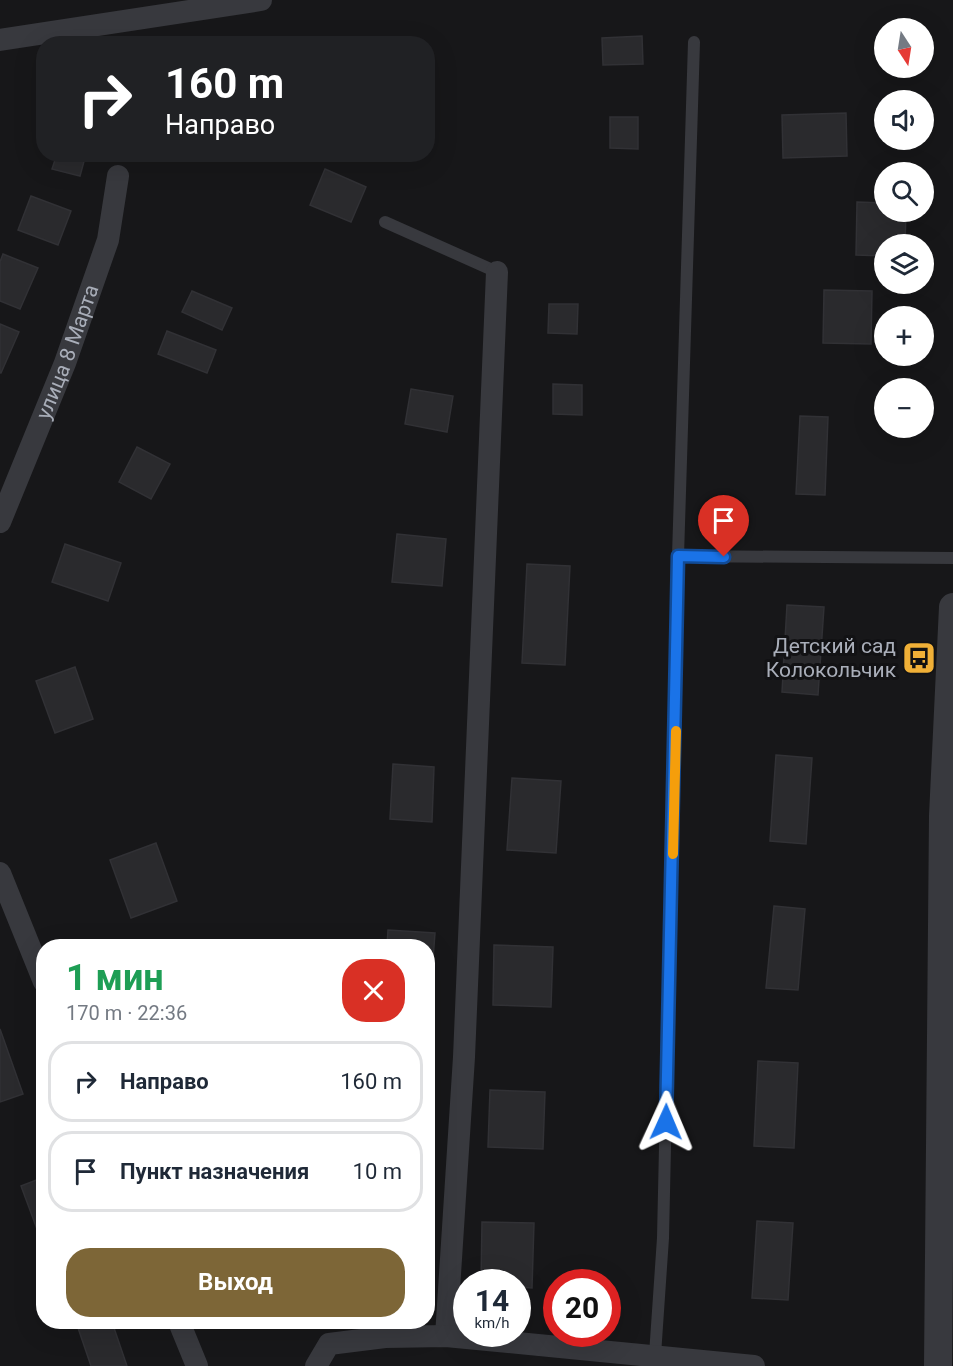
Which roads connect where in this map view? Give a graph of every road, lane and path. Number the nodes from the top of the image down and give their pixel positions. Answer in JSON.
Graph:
{"nodes":[{"id":1,"x":261,"y":0,"type":"edge"},
{"id":2,"x":0,"y":40,"type":"edge"},
{"id":3,"x":694,"y":42,"type":"dead end"},
{"id":4,"x":118,"y":176,"type":"dead end"},
{"id":5,"x":385,"y":222,"type":"dead end"},
{"id":6,"x":497,"y":272,"type":"joint"},
{"id":7,"x":0,"y":522,"type":"edge"},
{"id":8,"x":678,"y":556,"type":"junction"},
{"id":9,"x":953,"y":558,"type":"edge"},
{"id":10,"x":953,"y":607,"type":"edge"},
{"id":11,"x":948,"y":817,"type":"edge"},
{"id":12,"x":0,"y":873,"type":"edge"},
{"id":13,"x":36,"y":962,"type":"edge"},
{"id":14,"x":182,"y":1329,"type":"edge"},
{"id":15,"x":446,"y":1336,"type":"junction"},
{"id":16,"x":655,"y":1355,"type":"junction"},
{"id":17,"x":197,"y":1366,"type":"edge"},
{"id":18,"x":316,"y":1366,"type":"edge"},
{"id":19,"x":754,"y":1366,"type":"edge"},
{"id":20,"x":938,"y":1366,"type":"edge"}],
"edges":[{"from":1,"to":2,"type":"street"},
{"from":3,"to":8,"type":"lane"},
{"from":4,"to":7,"type":"street","name":"улица 8 Марта"},
{"from":5,"to":6,"type":"lane"},
{"from":6,"to":15,"type":"street"},
{"from":8,"to":9,"type":"lane"},
{"from":8,"to":16,"type":"lane"},
{"from":10,"to":11,"type":"street"},
{"from":11,"to":20,"type":"street"},
{"from":12,"to":13,"type":"street"},
{"from":14,"to":17,"type":"street"},
{"from":15,"to":16,"type":"street"},
{"from":15,"to":18,"type":"street"},
{"from":16,"to":19,"type":"street"}]}
